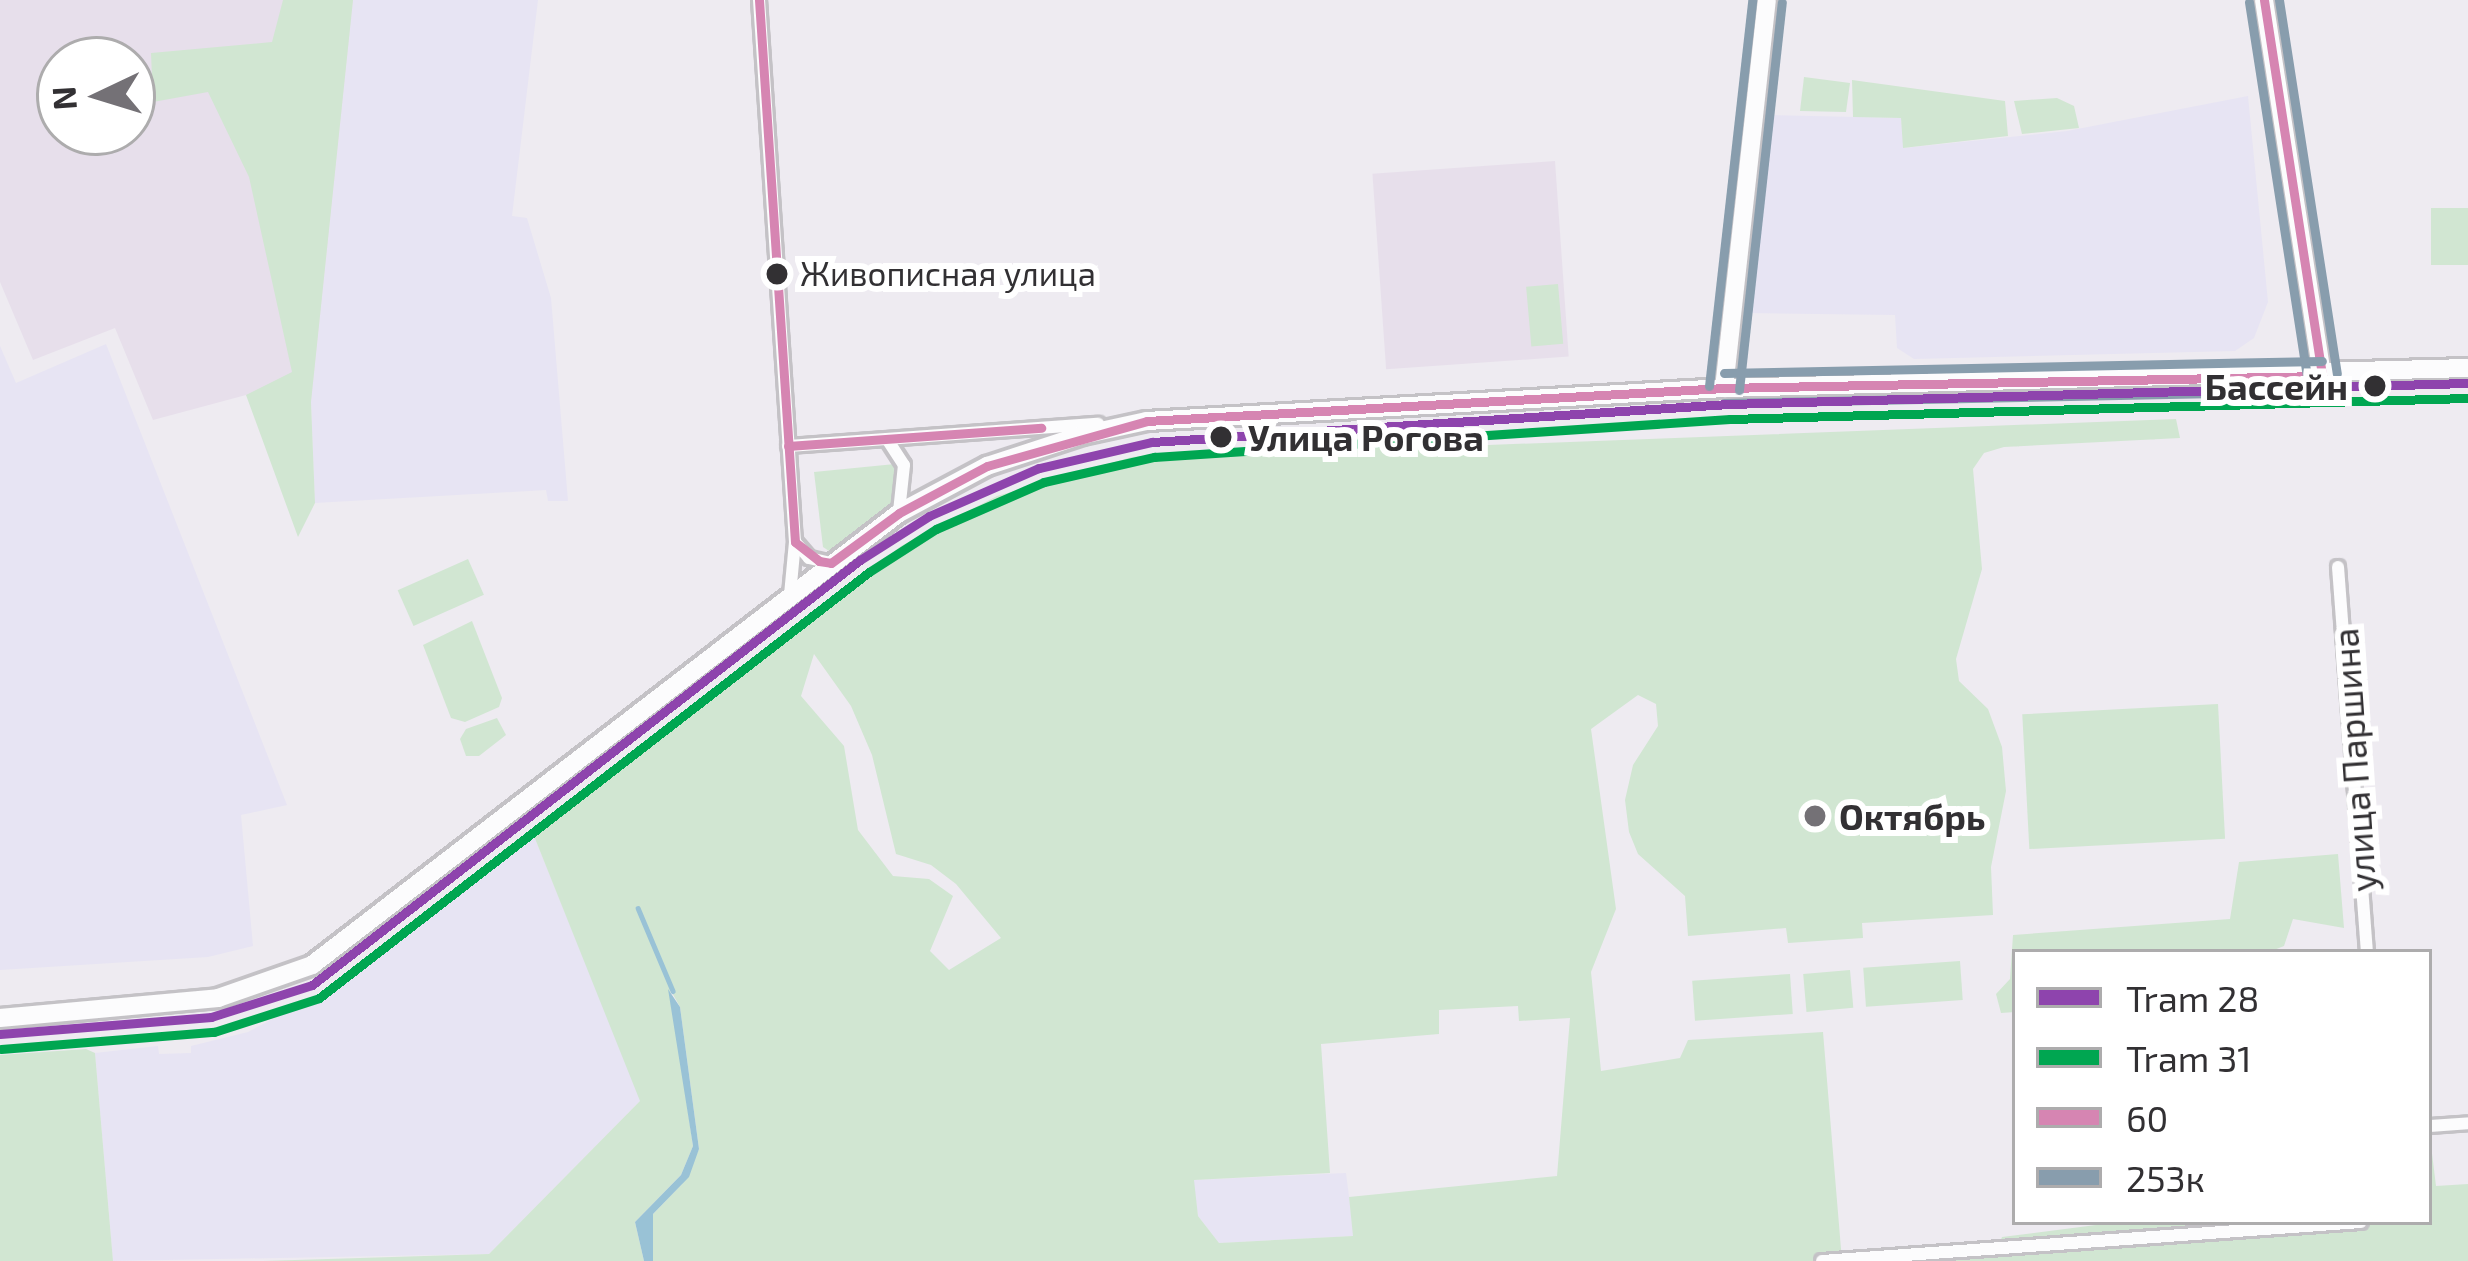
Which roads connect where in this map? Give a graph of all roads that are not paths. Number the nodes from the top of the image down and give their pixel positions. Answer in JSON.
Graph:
{"nodes":[{"id":1,"x":759,"y":0,"type":"edge"},
{"id":2,"x":1767,"y":0,"type":"edge"},
{"id":3,"x":2264,"y":0,"type":"edge"},
{"id":4,"x":2468,"y":368,"type":"edge"},
{"id":5,"x":2322,"y":376,"type":"junction"},
{"id":6,"x":1724,"y":388,"type":"junction"},
{"id":7,"x":1147,"y":421,"type":"junction"},
{"id":8,"x":887,"y":439,"type":"junction"},
{"id":9,"x":788,"y":446,"type":"junction"},
{"id":10,"x":899,"y":513,"type":"junction"},
{"id":11,"x":795,"y":542,"type":"junction"},
{"id":12,"x":831,"y":563,"type":"junction"},
{"id":13,"x":2338,"y":567,"type":"dead end"},
{"id":14,"x":790,"y":595,"type":"junction"},
{"id":15,"x":2367,"y":949,"type":"edge"},
{"id":16,"x":0,"y":1018,"type":"edge"},
{"id":17,"x":2468,"y":1123,"type":"edge"},
{"id":18,"x":2432,"y":1126,"type":"edge"},
{"id":19,"x":2320,"y":1225,"type":"edge"},
{"id":20,"x":1822,"y":1261,"type":"edge"}],
"edges":[{"from":1,"to":9,"type":"street"},
{"from":2,"to":6,"type":"street"},
{"from":3,"to":5,"type":"street"},
{"from":4,"to":5,"type":"street"},
{"from":5,"to":6,"type":"street"},
{"from":6,"to":7,"type":"street"},
{"from":7,"to":8,"type":"street"},
{"from":7,"to":10,"type":"street"},
{"from":8,"to":9,"type":"street"},
{"from":8,"to":10,"type":"street"},
{"from":9,"to":11,"type":"street"},
{"from":10,"to":12,"type":"street"},
{"from":11,"to":12,"type":"street"},
{"from":11,"to":14,"type":"street"},
{"from":12,"to":14,"type":"street"},
{"from":13,"to":15,"type":"street","name":"улица Паршина"},
{"from":14,"to":16,"type":"street"},
{"from":17,"to":18,"type":"street"},
{"from":19,"to":20,"type":"street"}]}
